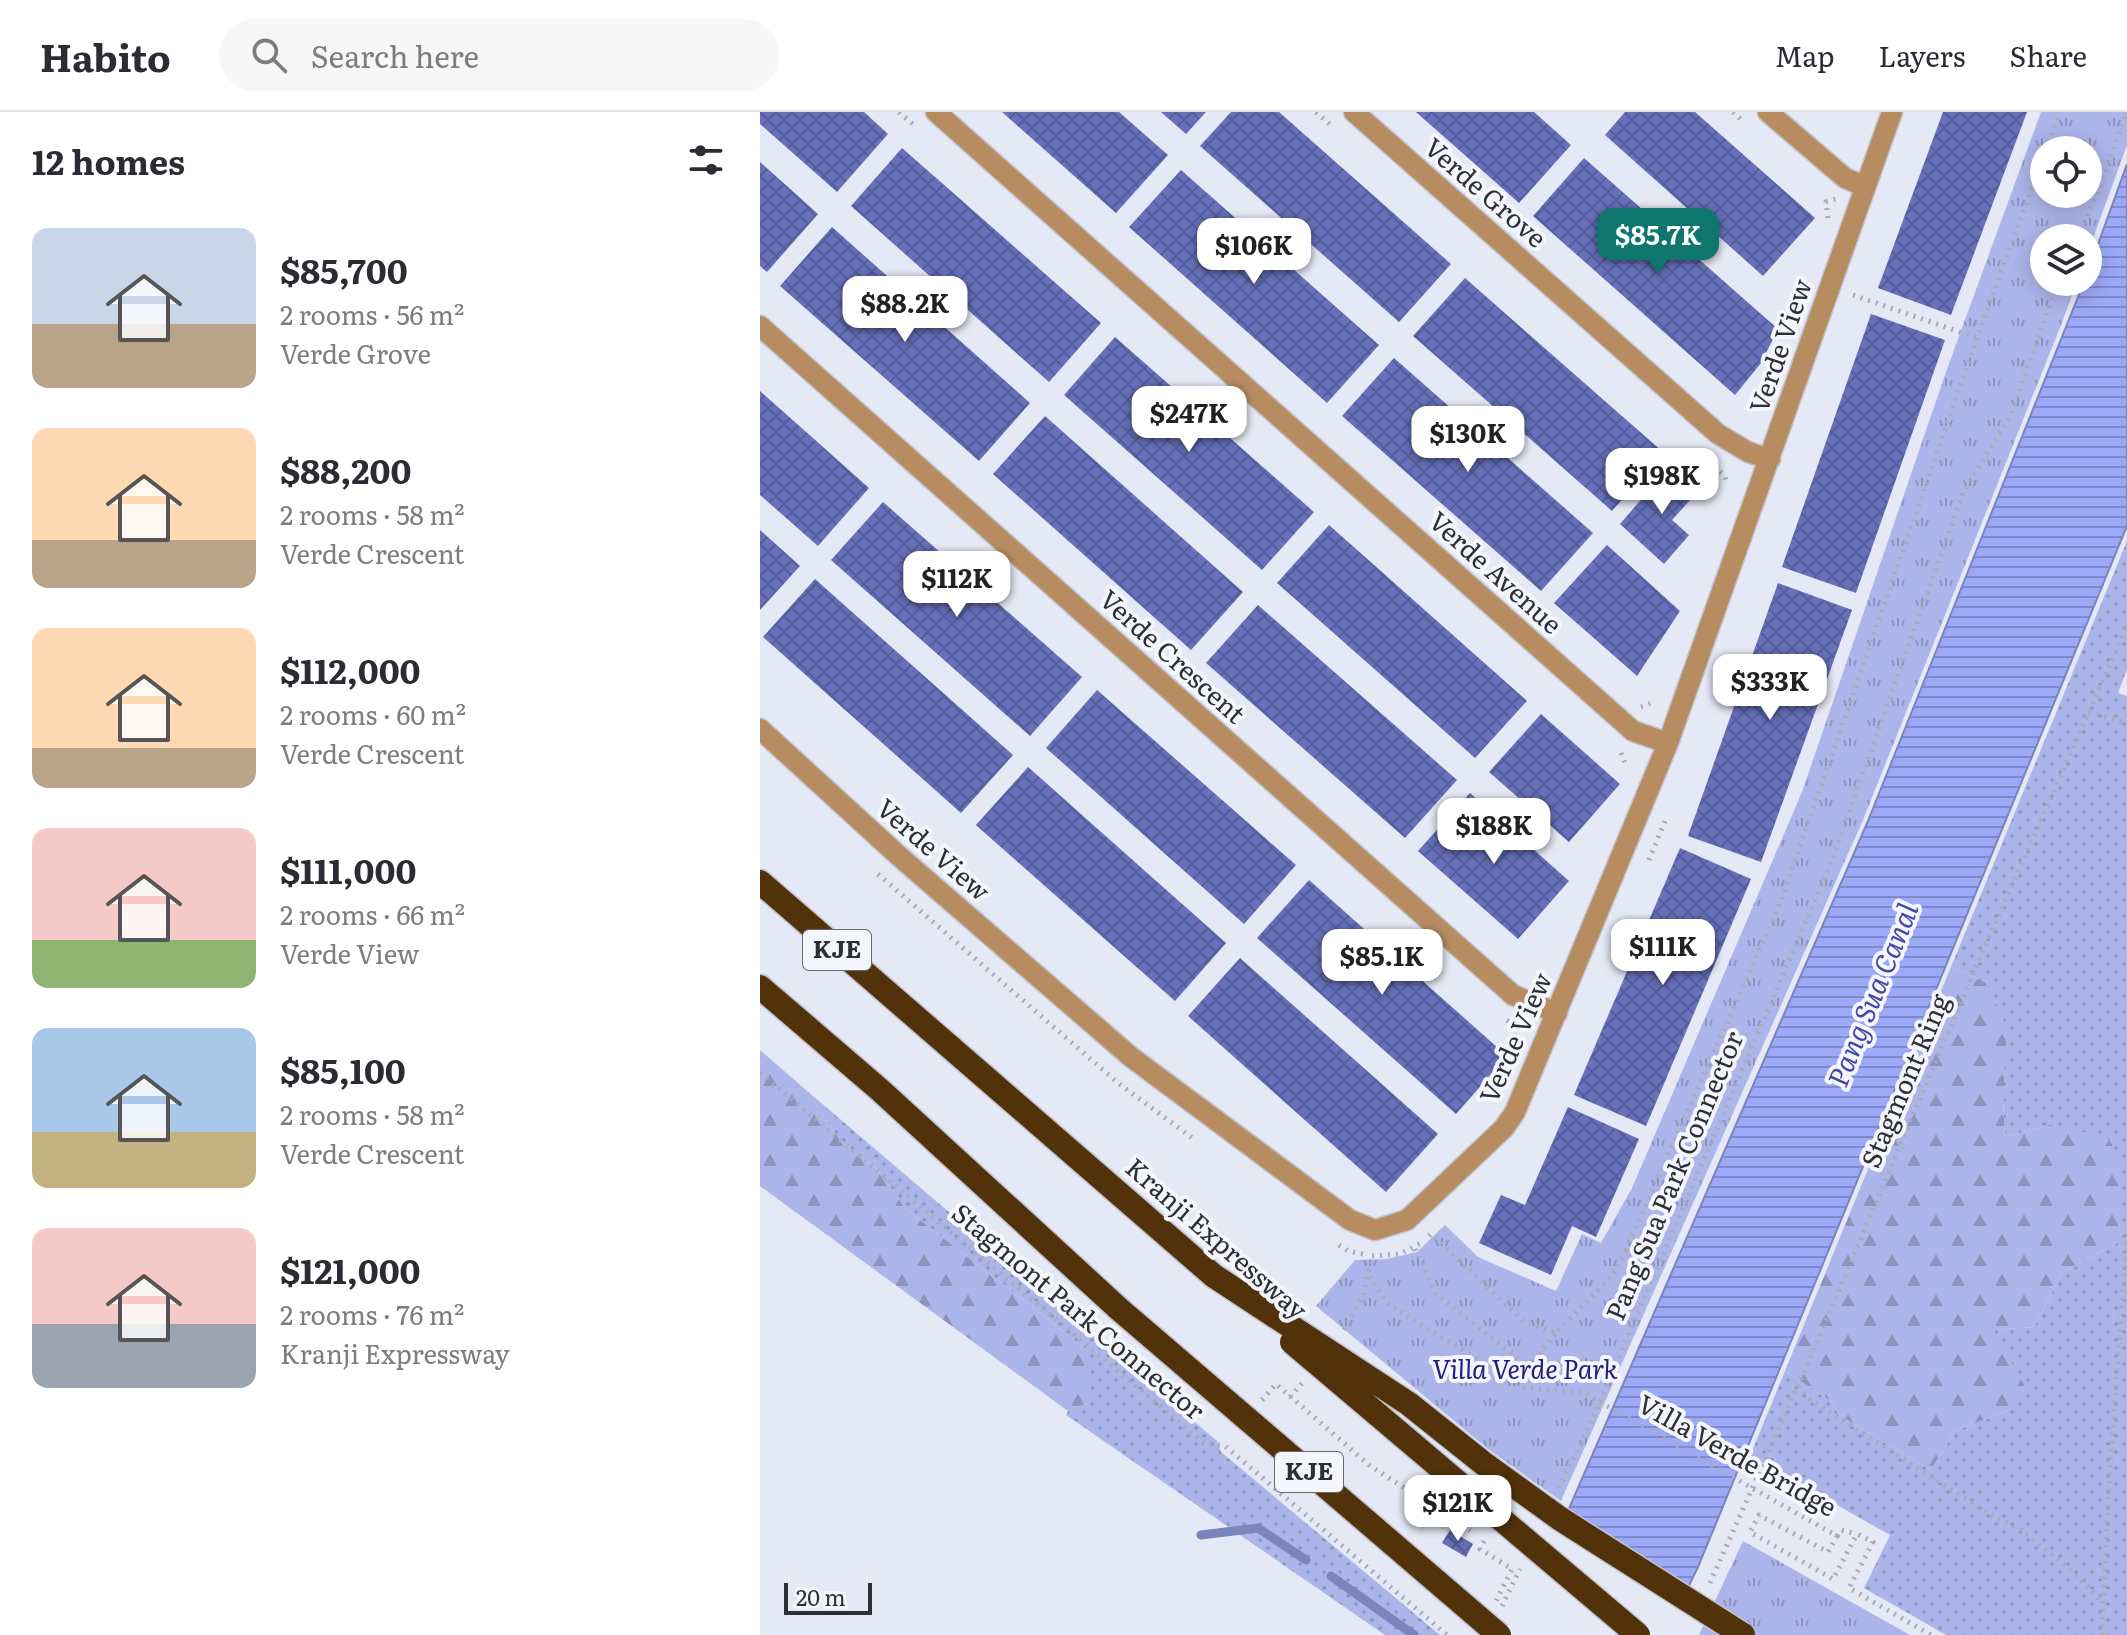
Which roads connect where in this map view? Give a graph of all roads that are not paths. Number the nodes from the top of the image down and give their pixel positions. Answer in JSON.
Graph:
{"nodes":[{"id":1,"x":936,"y":112,"type":"edge"},
{"id":2,"x":1354,"y":112,"type":"edge"},
{"id":3,"x":1768,"y":112,"type":"edge"},
{"id":4,"x":1892,"y":112,"type":"edge"},
{"id":5,"x":1864,"y":186,"type":"junction"},
{"id":6,"x":760,"y":326,"type":"edge"},
{"id":7,"x":1770,"y":459,"type":"junction"},
{"id":8,"x":760,"y":729,"type":"edge"},
{"id":9,"x":1658,"y":740,"type":"junction"},
{"id":10,"x":760,"y":882,"type":"edge"},
{"id":11,"x":760,"y":987,"type":"edge"},
{"id":12,"x":1557,"y":1013,"type":"junction"},
{"id":13,"x":1214,"y":1276,"type":"junction"},
{"id":14,"x":1498,"y":1626,"type":"edge"},
{"id":15,"x":1638,"y":1635,"type":"edge"},
{"id":16,"x":1743,"y":1635,"type":"edge"}],
"edges":[{"from":1,"to":9,"type":"street","name":"Verde Avenue"},
{"from":2,"to":7,"type":"street","name":"Verde Grove"},
{"from":3,"to":5,"type":"street"},
{"from":4,"to":5,"type":"street","name":"Verde View"},
{"from":5,"to":7,"type":"street","name":"Verde View"},
{"from":6,"to":12,"type":"street","name":"Verde Crescent"},
{"from":7,"to":9,"type":"street","name":"Verde View"},
{"from":8,"to":12,"type":"street","name":"Verde View"},
{"from":9,"to":12,"type":"street","name":"Verde View"},
{"from":10,"to":13,"type":"highway","name":"Kranji Expressway","number":"KJE"},
{"from":11,"to":14,"type":"highway","number":"KJE","bridge":true},
{"from":13,"to":15,"type":"highway","name":"Kranji Expressway","number":"KJE","bridge":true},
{"from":13,"to":16,"type":"highway","bridge":true}]}
